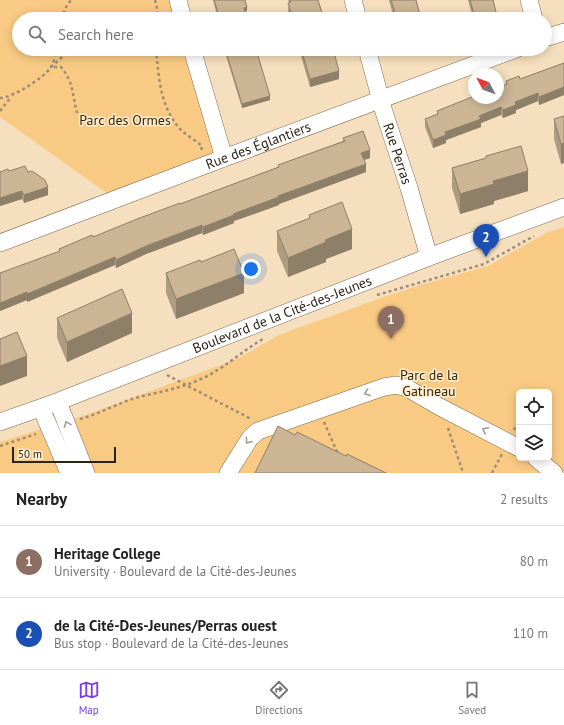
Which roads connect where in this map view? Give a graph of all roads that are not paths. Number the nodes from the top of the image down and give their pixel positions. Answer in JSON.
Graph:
{"nodes":[{"id":1,"x":178,"y":0,"type":"edge"},
{"id":2,"x":353,"y":0,"type":"edge"},
{"id":3,"x":528,"y":0,"type":"edge"},
{"id":4,"x":181,"y":12,"type":"edge"},
{"id":5,"x":356,"y":12,"type":"edge"},
{"id":6,"x":532,"y":12,"type":"edge"},
{"id":7,"x":564,"y":32,"type":"edge"},
{"id":8,"x":552,"y":36,"type":"edge"},
{"id":9,"x":194,"y":56,"type":"edge"},
{"id":10,"x":369,"y":56,"type":"edge"},
{"id":11,"x":497,"y":56,"type":"edge"},
{"id":12,"x":381,"y":99,"type":"junction"},
{"id":13,"x":224,"y":158,"type":"junction"},
{"id":14,"x":564,"y":207,"type":"edge"},
{"id":15,"x":0,"y":243,"type":"edge"},
{"id":16,"x":429,"y":257,"type":"junction"},
{"id":17,"x":58,"y":402,"type":"junction"},
{"id":18,"x":41,"y":408,"type":"junction"},
{"id":19,"x":0,"y":422,"type":"edge"},
{"id":20,"x":516,"y":446,"type":"edge"},
{"id":21,"x":540,"y":461,"type":"edge"},
{"id":22,"x":69,"y":473,"type":"edge"},
{"id":23,"x":86,"y":473,"type":"edge"},
{"id":24,"x":228,"y":473,"type":"edge"},
{"id":25,"x":554,"y":473,"type":"edge"}],
"edges":[{"from":1,"to":4,"type":"street"},
{"from":2,"to":5,"type":"street"},
{"from":3,"to":6,"type":"street"},
{"from":7,"to":8,"type":"street"},
{"from":9,"to":13,"type":"street"},
{"from":10,"to":12,"type":"street","name":"Rue Perras"},
{"from":11,"to":12,"type":"street","name":"Rue des Églantiers"},
{"from":12,"to":13,"type":"street","name":"Rue des Églantiers"},
{"from":12,"to":16,"type":"street","name":"Rue Perras"},
{"from":13,"to":15,"type":"street","name":"Rue des Églantiers"},
{"from":14,"to":16,"type":"street","name":"Boulevard de la Cité-des-Jeunes"},
{"from":16,"to":17,"type":"street","name":"Boulevard de la Cité-des-Jeunes"},
{"from":17,"to":18,"type":"street","name":"Boulevard de la Cité-des-Jeunes"},
{"from":23,"to":17,"type":"street","one_way":true},
{"from":18,"to":19,"type":"street","name":"Boulevard de la Cité-des-Jeunes"},
{"from":18,"to":22,"type":"street"},
{"from":20,"to":24,"type":"street","one_way":true},
{"from":21,"to":25,"type":"street"}]}
